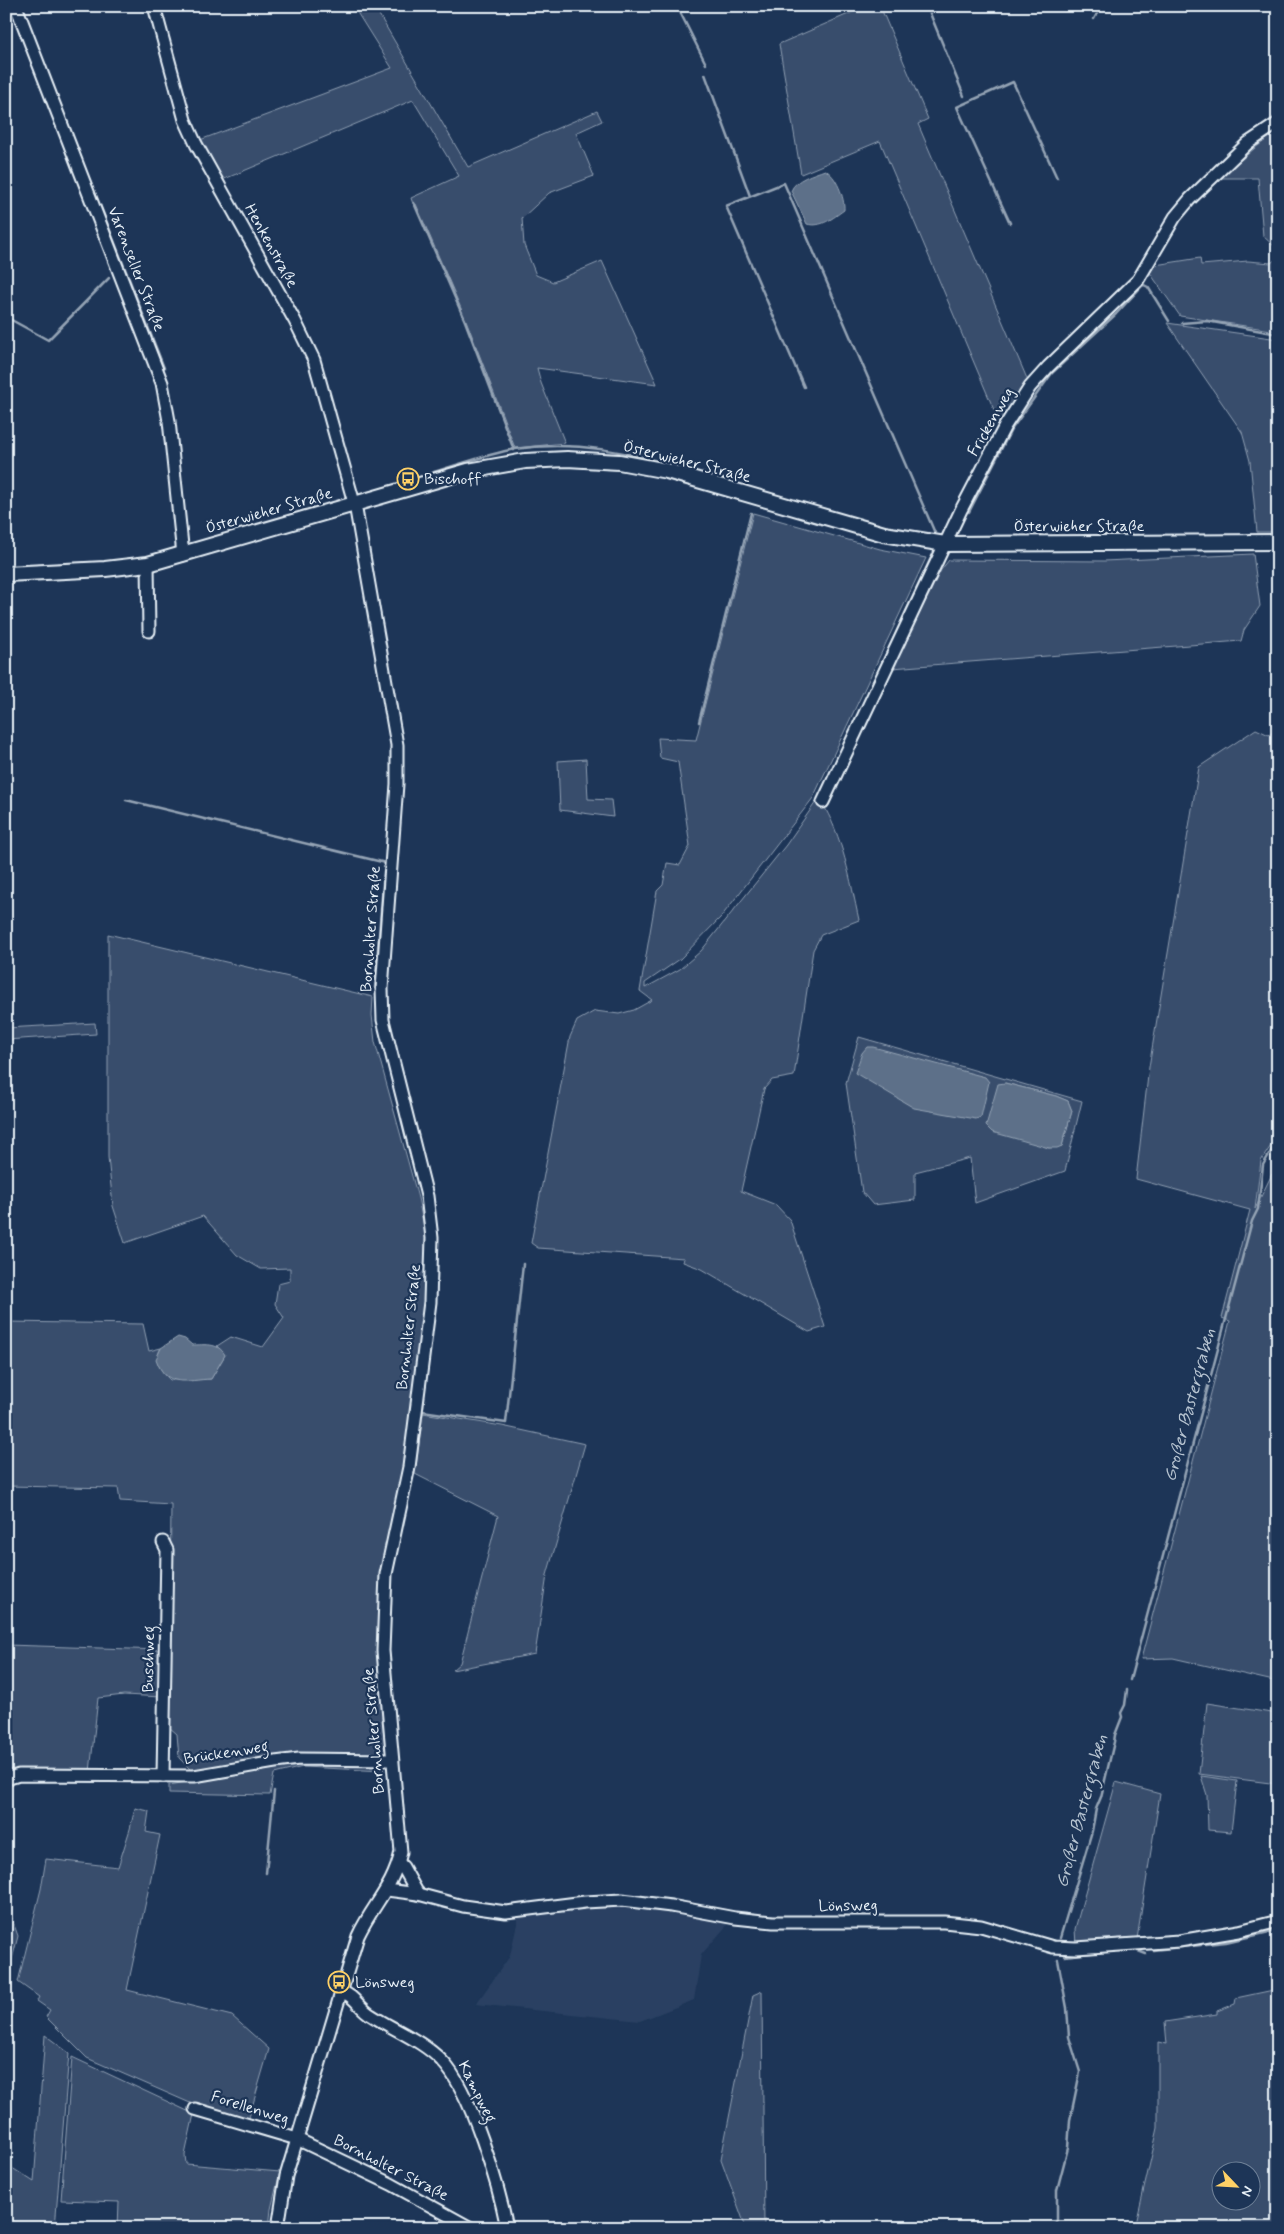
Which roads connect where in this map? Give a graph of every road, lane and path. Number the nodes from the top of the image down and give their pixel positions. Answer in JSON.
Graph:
{"nodes":[{"id":1,"x":16,"y":6,"type":"edge"},
{"id":2,"x":154,"y":6,"type":"edge"},
{"id":3,"x":1278,"y":123,"type":"edge"},
{"id":4,"x":354,"y":504,"type":"junction"},
{"id":5,"x":1278,"y":542,"type":"edge"},
{"id":6,"x":944,"y":544,"type":"junction"},
{"id":7,"x":183,"y":554,"type":"junction"},
{"id":8,"x":148,"y":564,"type":"junction"},
{"id":9,"x":6,"y":574,"type":"edge"},
{"id":10,"x":149,"y":631,"type":"dead end"},
{"id":11,"x":823,"y":802,"type":"dead end"},
{"id":12,"x":163,"y":1542,"type":"dead end"},
{"id":13,"x":392,"y":1760,"type":"junction"},
{"id":14,"x":163,"y":1776,"type":"junction"},
{"id":15,"x":6,"y":1779,"type":"edge"},
{"id":16,"x":399,"y":1863,"type":"junction"},
{"id":17,"x":387,"y":1890,"type":"junction"},
{"id":18,"x":418,"y":1894,"type":"junction"},
{"id":19,"x":1278,"y":1921,"type":"edge"},
{"id":20,"x":342,"y":1992,"type":"junction"},
{"id":21,"x":195,"y":2108,"type":"dead end"},
{"id":22,"x":296,"y":2139,"type":"junction"},
{"id":23,"x":278,"y":2228,"type":"edge"},
{"id":24,"x":471,"y":2228,"type":"edge"},
{"id":25,"x":507,"y":2228,"type":"edge"}],
"edges":[{"from":1,"to":7,"type":"street","name":"Varenseller Straße"},
{"from":2,"to":4,"type":"street","name":"Henkenstraße"},
{"from":3,"to":6,"type":"street","name":"Frickenweg"},
{"from":4,"to":6,"type":"street","name":"Österwieher Straße"},
{"from":4,"to":7,"type":"street","name":"Österwieher Straße"},
{"from":4,"to":13,"type":"street","name":"Bornholter Straße"},
{"from":5,"to":6,"type":"street","name":"Österwieher Straße"},
{"from":6,"to":11,"type":"street","name":"Frickenweg"},
{"from":7,"to":8,"type":"street","name":"Österwieher Straße"},
{"from":8,"to":9,"type":"street","name":"Österwieher Straße"},
{"from":8,"to":10,"type":"street"},
{"from":12,"to":14,"type":"street","name":"Buschweg"},
{"from":13,"to":14,"type":"street","name":"Brückenweg"},
{"from":13,"to":16,"type":"street","name":"Bornholter Straße"},
{"from":14,"to":15,"type":"street","name":"Brückenweg"},
{"from":16,"to":17,"type":"street","name":"Bornholter Straße"},
{"from":16,"to":18,"type":"street"},
{"from":17,"to":18,"type":"street","name":"Lönsweg"},
{"from":17,"to":20,"type":"street","name":"Bornholter Straße"},
{"from":18,"to":19,"type":"street","name":"Lönsweg"},
{"from":20,"to":22,"type":"street","name":"Bornholter Straße"},
{"from":20,"to":25,"type":"street","name":"Kampweg"},
{"from":21,"to":22,"type":"street","name":"Forellenweg"},
{"from":22,"to":23,"type":"street","name":"Bornholter Straße"},
{"from":22,"to":24,"type":"street","name":"Bornholter Straße"}]}
